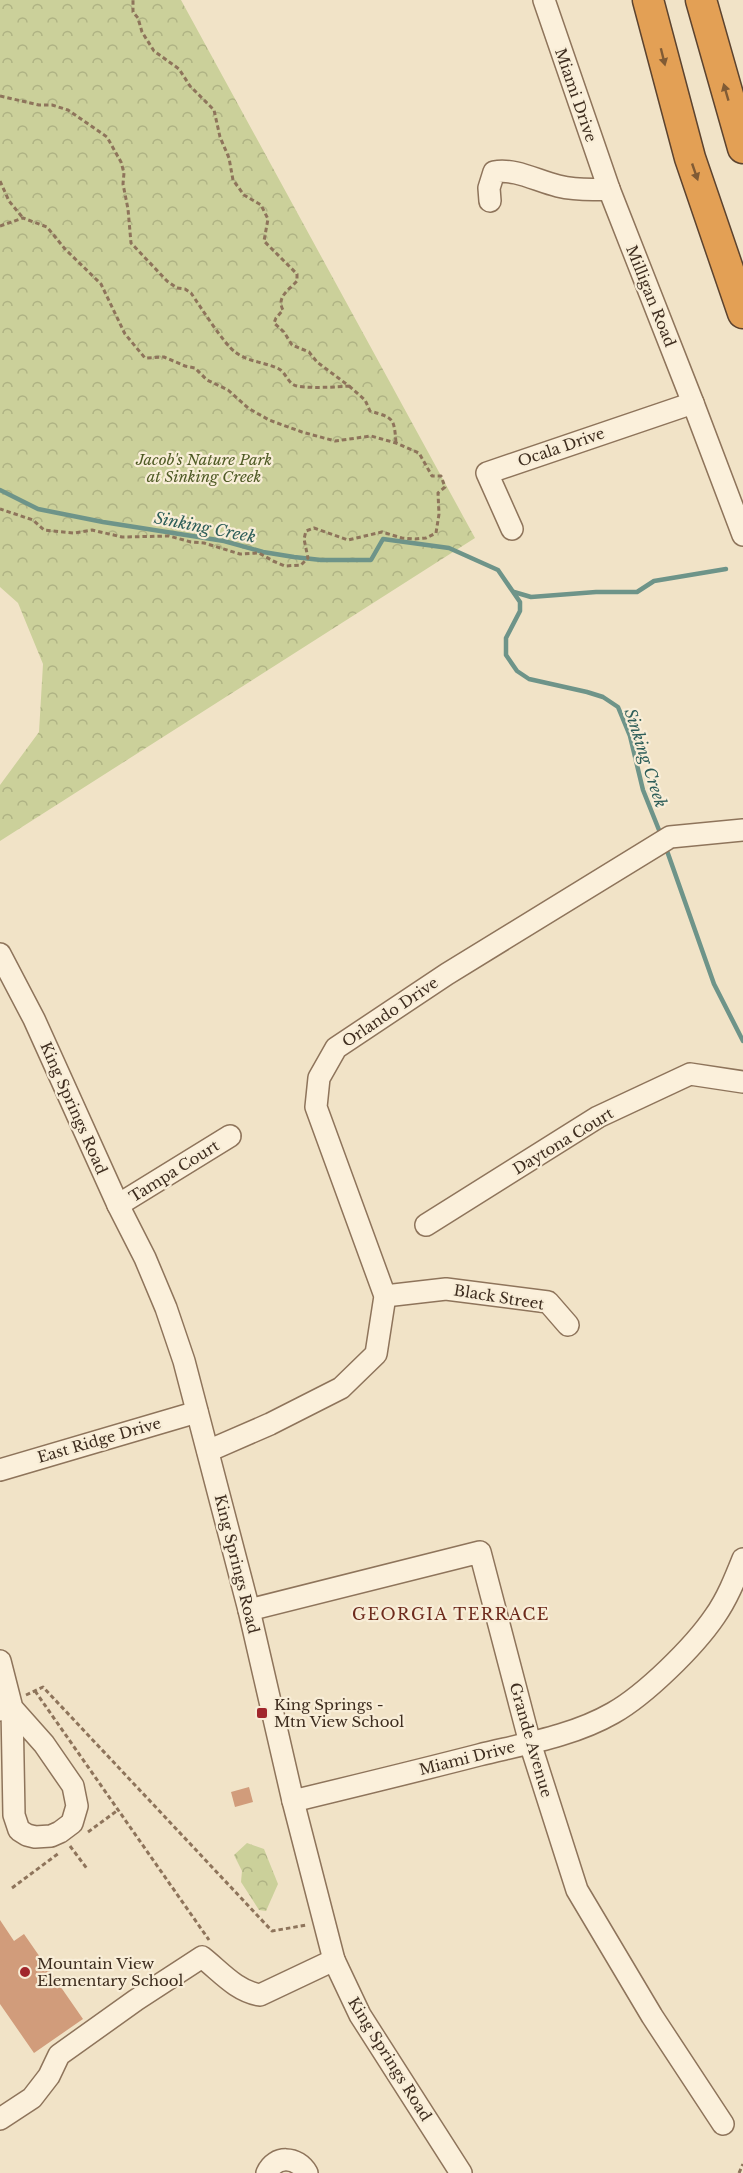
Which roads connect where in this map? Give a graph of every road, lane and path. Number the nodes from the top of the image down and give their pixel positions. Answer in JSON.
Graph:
{"nodes":[{"id":1,"x":133,"y":0,"type":"edge"},
{"id":2,"x":544,"y":0,"type":"edge"},
{"id":3,"x":648,"y":0,"type":"edge"},
{"id":4,"x":701,"y":0,"type":"edge"},
{"id":5,"x":0,"y":96,"type":"edge"},
{"id":6,"x":743,"y":148,"type":"edge"},
{"id":7,"x":0,"y":181,"type":"edge"},
{"id":8,"x":609,"y":189,"type":"junction"},
{"id":9,"x":490,"y":201,"type":"dead end"},
{"id":10,"x":23,"y":218,"type":"junction"},
{"id":11,"x":0,"y":226,"type":"edge"},
{"id":12,"x":743,"y":313,"type":"edge"},
{"id":13,"x":350,"y":386,"type":"junction"},
{"id":14,"x":693,"y":403,"type":"junction"},
{"id":15,"x":396,"y":443,"type":"junction"},
{"id":16,"x":0,"y":509,"type":"edge"},
{"id":17,"x":512,"y":529,"type":"dead end"},
{"id":18,"x":743,"y":535,"type":"edge"},
{"id":19,"x":743,"y":830,"type":"edge"},
{"id":20,"x":0,"y":954,"type":"edge"},
{"id":21,"x":743,"y":1082,"type":"edge"},
{"id":22,"x":230,"y":1136,"type":"dead end"},
{"id":23,"x":118,"y":1205,"type":"junction"},
{"id":24,"x":426,"y":1226,"type":"dead end"},
{"id":25,"x":385,"y":1296,"type":"junction"},
{"id":26,"x":568,"y":1325,"type":"dead end"},
{"id":27,"x":197,"y":1412,"type":"junction"},
{"id":28,"x":208,"y":1451,"type":"junction"},
{"id":29,"x":0,"y":1470,"type":"edge"},
{"id":30,"x":743,"y":1559,"type":"edge"},
{"id":31,"x":249,"y":1610,"type":"junction"},
{"id":32,"x":2,"y":1668,"type":"edge"},
{"id":33,"x":35,"y":1691,"type":"junction"},
{"id":34,"x":8,"y":1707,"type":"edge"},
{"id":35,"x":530,"y":1743,"type":"junction"},
{"id":36,"x":293,"y":1801,"type":"junction"},
{"id":37,"x":60,"y":1832,"type":"junction"},
{"id":38,"x":88,"y":1870,"type":"dead end"},
{"id":39,"x":323,"y":1922,"type":"junction"},
{"id":40,"x":202,"y":1957,"type":"junction"},
{"id":41,"x":334,"y":1960,"type":"junction"},
{"id":42,"x":0,"y":2119,"type":"edge"},
{"id":43,"x":723,"y":2124,"type":"dead end"},
{"id":44,"x":743,"y":2164,"type":"edge"},
{"id":45,"x":267,"y":2173,"type":"edge"},
{"id":46,"x":306,"y":2173,"type":"edge"},
{"id":47,"x":461,"y":2173,"type":"edge"},
{"id":48,"x":739,"y":2173,"type":"edge"}],
"edges":[{"from":1,"to":13,"type":"path"},
{"from":2,"to":8,"type":"street","name":"Miami Drive"},
{"from":3,"to":12,"type":"highway","one_way":true},
{"from":6,"to":4,"type":"highway","one_way":true},
{"from":5,"to":13,"type":"path"},
{"from":7,"to":10,"type":"path"},
{"from":8,"to":9,"type":"street"},
{"from":8,"to":14,"type":"street","name":"Milligan Road"},
{"from":10,"to":11,"type":"path"},
{"from":10,"to":15,"type":"path"},
{"from":13,"to":15,"type":"path"},
{"from":14,"to":17,"type":"street","name":"Ocala Drive"},
{"from":14,"to":18,"type":"street"},
{"from":15,"to":16,"type":"path"},
{"from":19,"to":25,"type":"street","name":"Orlando Drive"},
{"from":20,"to":23,"type":"street","name":"King Springs Road"},
{"from":21,"to":24,"type":"street","name":"Daytona Court"},
{"from":22,"to":23,"type":"street","name":"Tampa Court"},
{"from":23,"to":27,"type":"street","name":"King Springs Road"},
{"from":25,"to":26,"type":"street","name":"Black Street"},
{"from":25,"to":28,"type":"street","name":"Orlando Drive"},
{"from":27,"to":28,"type":"street","name":"King Springs Road"},
{"from":27,"to":29,"type":"street","name":"East Ridge Drive"},
{"from":28,"to":31,"type":"street","name":"King Springs Road"},
{"from":30,"to":35,"type":"street","name":"Miami Drive"},
{"from":31,"to":35,"type":"street","name":"Grande Avenue"},
{"from":31,"to":36,"type":"street","name":"King Springs Road"},
{"from":32,"to":34,"type":"street"},
{"from":33,"to":34,"type":"path"},
{"from":33,"to":39,"type":"path"},
{"from":33,"to":40,"type":"path"},
{"from":34,"to":37,"type":"street"},
{"from":34,"to":37,"type":"street"},
{"from":35,"to":36,"type":"street","name":"Miami Drive"},
{"from":35,"to":43,"type":"street","name":"Grande Avenue"},
{"from":36,"to":39,"type":"street","name":"King Springs Road"},
{"from":37,"to":38,"type":"path"},
{"from":39,"to":41,"type":"street","name":"King Springs Road"},
{"from":40,"to":41,"type":"street"},
{"from":40,"to":42,"type":"street"},
{"from":41,"to":47,"type":"street","name":"King Springs Road"},
{"from":44,"to":48,"type":"path"},
{"from":45,"to":46,"type":"street"}]}
